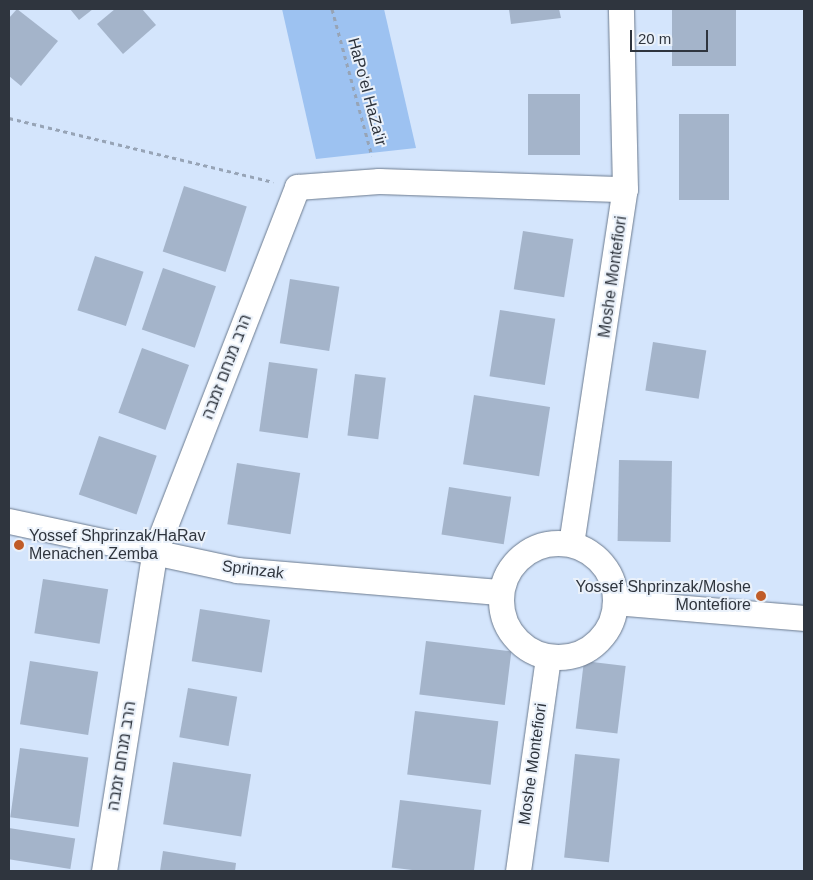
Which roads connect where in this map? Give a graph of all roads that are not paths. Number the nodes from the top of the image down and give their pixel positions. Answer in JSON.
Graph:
{"nodes":[{"id":1,"x":621,"y":9,"type":"edge"},
{"id":2,"x":625,"y":188,"type":"junction"},
{"id":3,"x":9,"y":521,"type":"edge"},
{"id":4,"x":571,"y":544,"type":"junction"},
{"id":5,"x":154,"y":554,"type":"junction"},
{"id":6,"x":501,"y":592,"type":"junction"},
{"id":7,"x":615,"y":602,"type":"junction"},
{"id":8,"x":804,"y":618,"type":"edge"},
{"id":9,"x":548,"y":657,"type":"junction"},
{"id":10,"x":104,"y":871,"type":"edge"},
{"id":11,"x":518,"y":871,"type":"edge"}],
"edges":[{"from":1,"to":2,"type":"street","name":"Moshe Montefiori"},
{"from":2,"to":4,"type":"street","name":"Moshe Montefiori"},
{"from":2,"to":5,"type":"street","name":"הרב מנחם זמבה"},
{"from":3,"to":5,"type":"street","name":"Sprinzak"},
{"from":4,"to":6,"type":"street"},
{"from":4,"to":7,"type":"street"},
{"from":5,"to":6,"type":"street","name":"Sprinzak"},
{"from":5,"to":10,"type":"street","name":"הרב מנחם זמבה"},
{"from":6,"to":9,"type":"street"},
{"from":7,"to":8,"type":"street"},
{"from":7,"to":9,"type":"street"},
{"from":9,"to":11,"type":"street","name":"Moshe Montefiori"}]}
